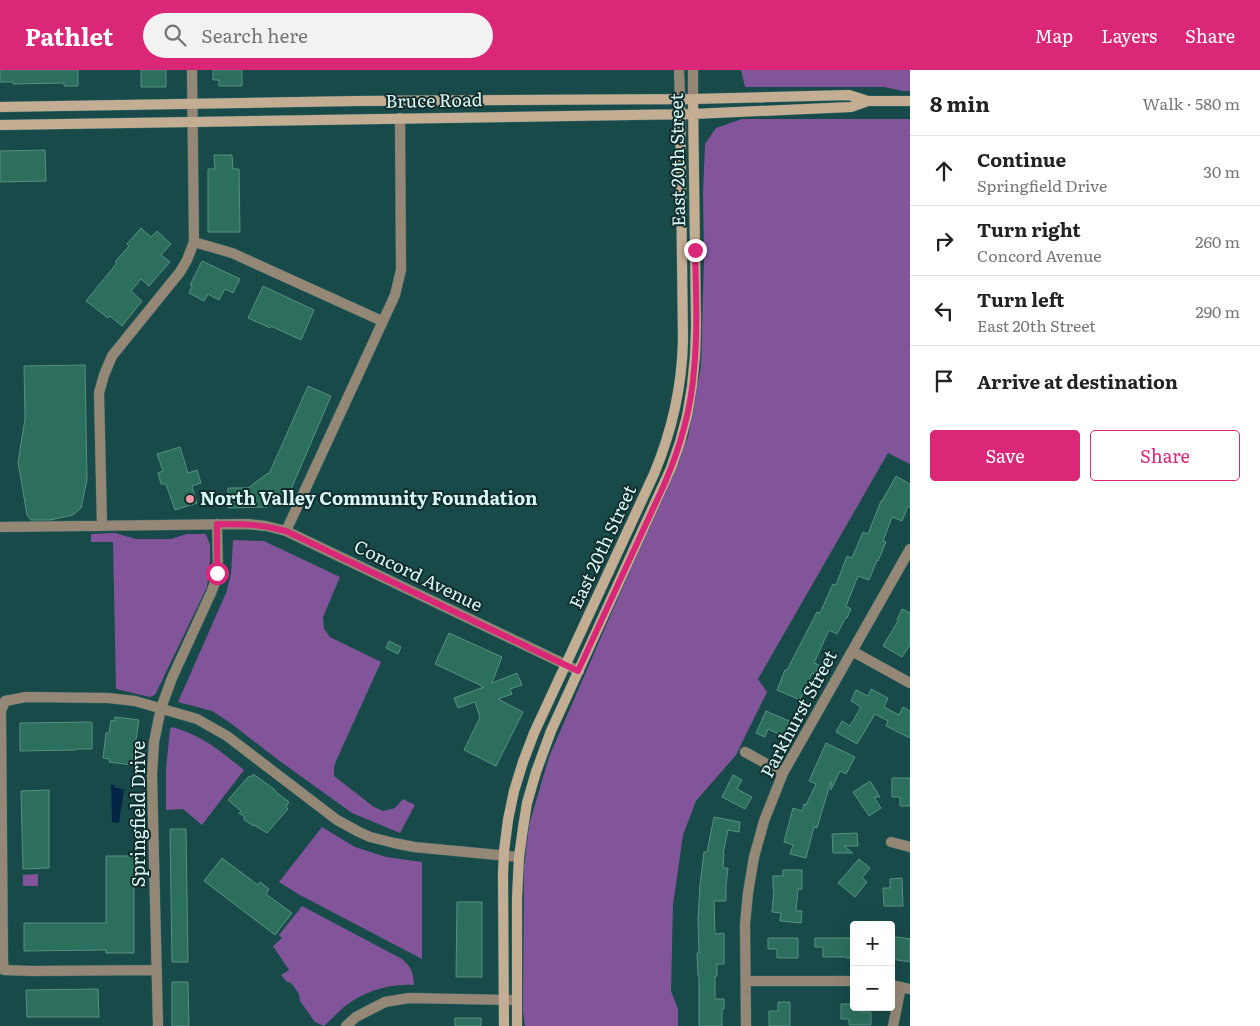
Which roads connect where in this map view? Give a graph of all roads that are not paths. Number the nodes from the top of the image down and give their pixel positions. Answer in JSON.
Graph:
{"nodes":[{"id":1,"x":192,"y":70,"type":"edge"},
{"id":2,"x":679,"y":70,"type":"edge"},
{"id":3,"x":693,"y":70,"type":"edge"},
{"id":4,"x":680,"y":99,"type":"junction"},
{"id":5,"x":693,"y":99,"type":"junction"},
{"id":6,"x":868,"y":101,"type":"junction"},
{"id":7,"x":910,"y":101,"type":"edge"},
{"id":8,"x":193,"y":104,"type":"junction"},
{"id":9,"x":0,"y":107,"type":"edge"},
{"id":10,"x":680,"y":114,"type":"junction"},
{"id":11,"x":694,"y":114,"type":"junction"},
{"id":12,"x":400,"y":118,"type":"junction"},
{"id":13,"x":193,"y":121,"type":"junction"},
{"id":14,"x":0,"y":124,"type":"edge"},
{"id":15,"x":194,"y":242,"type":"junction"},
{"id":16,"x":382,"y":321,"type":"junction"},
{"id":17,"x":217,"y":524,"type":"junction"},
{"id":18,"x":102,"y":526,"type":"junction"},
{"id":19,"x":0,"y":527,"type":"edge"},
{"id":20,"x":286,"y":531,"type":"junction"},
{"id":21,"x":910,"y":550,"type":"edge"},
{"id":22,"x":852,"y":651,"type":"junction"},
{"id":23,"x":566,"y":665,"type":"junction"},
{"id":24,"x":578,"y":671,"type":"junction"},
{"id":25,"x":910,"y":683,"type":"edge"},
{"id":26,"x":161,"y":708,"type":"junction"},
{"id":27,"x":745,"y":752,"type":"dead end"},
{"id":28,"x":783,"y":773,"type":"junction"},
{"id":29,"x":891,"y":842,"type":"dead end"},
{"id":30,"x":910,"y":847,"type":"edge"},
{"id":31,"x":503,"y":855,"type":"junction"},
{"id":32,"x":519,"y":857,"type":"junction"},
{"id":33,"x":156,"y":970,"type":"junction"},
{"id":34,"x":850,"y":980,"type":"edge"},
{"id":35,"x":746,"y":981,"type":"junction"},
{"id":36,"x":901,"y":987,"type":"edge"},
{"id":37,"x":508,"y":1000,"type":"junction"},
{"id":38,"x":158,"y":1026,"type":"edge"},
{"id":39,"x":346,"y":1026,"type":"edge"},
{"id":40,"x":504,"y":1026,"type":"edge"},
{"id":41,"x":512,"y":1026,"type":"edge"},
{"id":42,"x":518,"y":1026,"type":"edge"},
{"id":43,"x":746,"y":1026,"type":"edge"},
{"id":44,"x":893,"y":1026,"type":"edge"}],
"edges":[{"from":1,"to":8,"type":"street"},
{"from":2,"to":4,"type":"street","name":"East 20th Street"},
{"from":3,"to":5,"type":"street","name":"East 20th Street"},
{"from":4,"to":5,"type":"street","name":"Bruce Road"},
{"from":4,"to":8,"type":"street","name":"Bruce Road"},
{"from":4,"to":10,"type":"street","name":"East 20th Street"},
{"from":5,"to":6,"type":"street","name":"Bruce Road"},
{"from":5,"to":11,"type":"street","name":"East 20th Street"},
{"from":6,"to":7,"type":"street","name":"Bruce Road"},
{"from":6,"to":11,"type":"street","name":"Bruce Road"},
{"from":8,"to":9,"type":"street","name":"Bruce Road"},
{"from":8,"to":13,"type":"street"},
{"from":10,"to":11,"type":"street","name":"Bruce Road"},
{"from":10,"to":12,"type":"street","name":"Bruce Road"},
{"from":10,"to":23,"type":"street","name":"East 20th Street"},
{"from":11,"to":24,"type":"street","name":"East 20th Street"},
{"from":12,"to":13,"type":"street","name":"Bruce Road"},
{"from":12,"to":16,"type":"street"},
{"from":13,"to":14,"type":"street","name":"Bruce Road"},
{"from":13,"to":15,"type":"street"},
{"from":15,"to":16,"type":"street"},
{"from":15,"to":18,"type":"street"},
{"from":16,"to":20,"type":"street"},
{"from":17,"to":18,"type":"street","name":"Concord Avenue"},
{"from":17,"to":20,"type":"street","name":"Concord Avenue"},
{"from":17,"to":26,"type":"street","name":"Springfield Drive"},
{"from":18,"to":19,"type":"street","name":"Concord Avenue"},
{"from":20,"to":23,"type":"street","name":"Concord Avenue"},
{"from":21,"to":22,"type":"street","name":"Parkhurst Street"},
{"from":22,"to":25,"type":"street"},
{"from":22,"to":28,"type":"street","name":"Parkhurst Street"},
{"from":23,"to":24,"type":"street","name":"Concord Avenue"},
{"from":23,"to":31,"type":"street","name":"East 20th Street"},
{"from":24,"to":32,"type":"street","name":"East 20th Street"},
{"from":26,"to":31,"type":"street"},
{"from":26,"to":33,"type":"street","name":"Springfield Drive"},
{"from":26,"to":33,"type":"street"},
{"from":27,"to":28,"type":"street"},
{"from":28,"to":35,"type":"street","name":"Parkhurst Street"},
{"from":29,"to":30,"type":"street"},
{"from":31,"to":32,"type":"street"},
{"from":31,"to":37,"type":"street","name":"East 20th Street"},
{"from":32,"to":42,"type":"street","name":"East 20th Street"},
{"from":33,"to":38,"type":"street","name":"Springfield Drive"},
{"from":34,"to":35,"type":"street"},
{"from":35,"to":43,"type":"street","name":"Parkhurst Street"},
{"from":36,"to":44,"type":"street"},
{"from":37,"to":39,"type":"street"},
{"from":37,"to":40,"type":"street","name":"East 20th Street"},
{"from":37,"to":41,"type":"street","name":"East 20th Street"}]}
